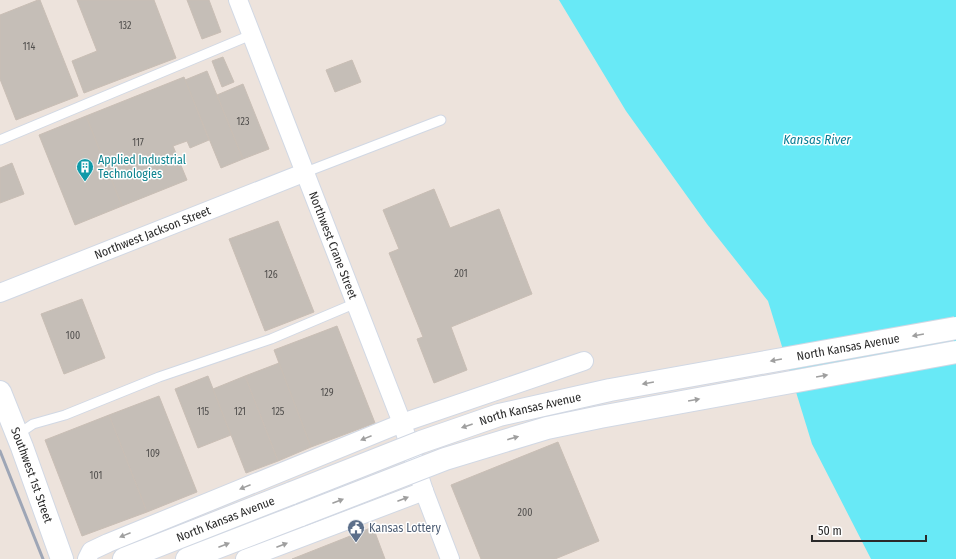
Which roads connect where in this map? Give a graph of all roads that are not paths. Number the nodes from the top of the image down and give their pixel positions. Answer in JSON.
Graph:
{"nodes":[{"id":1,"x":238,"y":0,"type":"edge"},
{"id":2,"x":252,"y":35,"type":"junction"},
{"id":3,"x":441,"y":120,"type":"dead end"},
{"id":4,"x":0,"y":140,"type":"edge"},
{"id":5,"x":306,"y":172,"type":"junction"},
{"id":6,"x":0,"y":293,"type":"edge"},
{"id":7,"x":356,"y":303,"type":"junction"},
{"id":8,"x":956,"y":328,"type":"edge"},
{"id":9,"x":956,"y":352,"type":"edge"},
{"id":10,"x":584,"y":361,"type":"dead end"},
{"id":11,"x":0,"y":392,"type":"edge"},
{"id":12,"x":402,"y":423,"type":"junction"},
{"id":13,"x":17,"y":435,"type":"junction"},
{"id":14,"x":424,"y":491,"type":"junction"},
{"id":15,"x":62,"y":559,"type":"edge"},
{"id":16,"x":87,"y":559,"type":"edge"},
{"id":17,"x":124,"y":559,"type":"edge"},
{"id":18,"x":187,"y":559,"type":"edge"},
{"id":19,"x":245,"y":559,"type":"edge"},
{"id":20,"x":450,"y":559,"type":"edge"}],
"edges":[{"from":1,"to":2,"type":"street","name":"Northwest Crane Street"},
{"from":2,"to":4,"type":"lane"},
{"from":2,"to":5,"type":"street","name":"Northwest Crane Street"},
{"from":3,"to":5,"type":"lane"},
{"from":5,"to":6,"type":"street","name":"Northwest Jackson Street"},
{"from":5,"to":7,"type":"street","name":"Northwest Crane Street"},
{"from":7,"to":12,"type":"street","name":"Northwest Crane Street"},
{"from":7,"to":13,"type":"lane"},
{"from":8,"to":17,"type":"main road","name":"North Kansas Avenue","one_way":true,"bridge":true},
{"from":18,"to":9,"type":"main road","name":"North Kansas Avenue","one_way":true,"bridge":true},
{"from":10,"to":12,"type":"street","name":"North Kansas Avenue"},
{"from":11,"to":13,"type":"main road","name":"Southwest 1st Street"},
{"from":12,"to":14,"type":"street","name":"Northwest Crane Street"},
{"from":12,"to":16,"type":"street","name":"North Kansas Avenue","one_way":true},
{"from":13,"to":15,"type":"main road","name":"Southwest 1st Street"},
{"from":19,"to":14,"type":"street","one_way":true},
{"from":14,"to":20,"type":"street","name":"Northwest Crane Street"}]}
